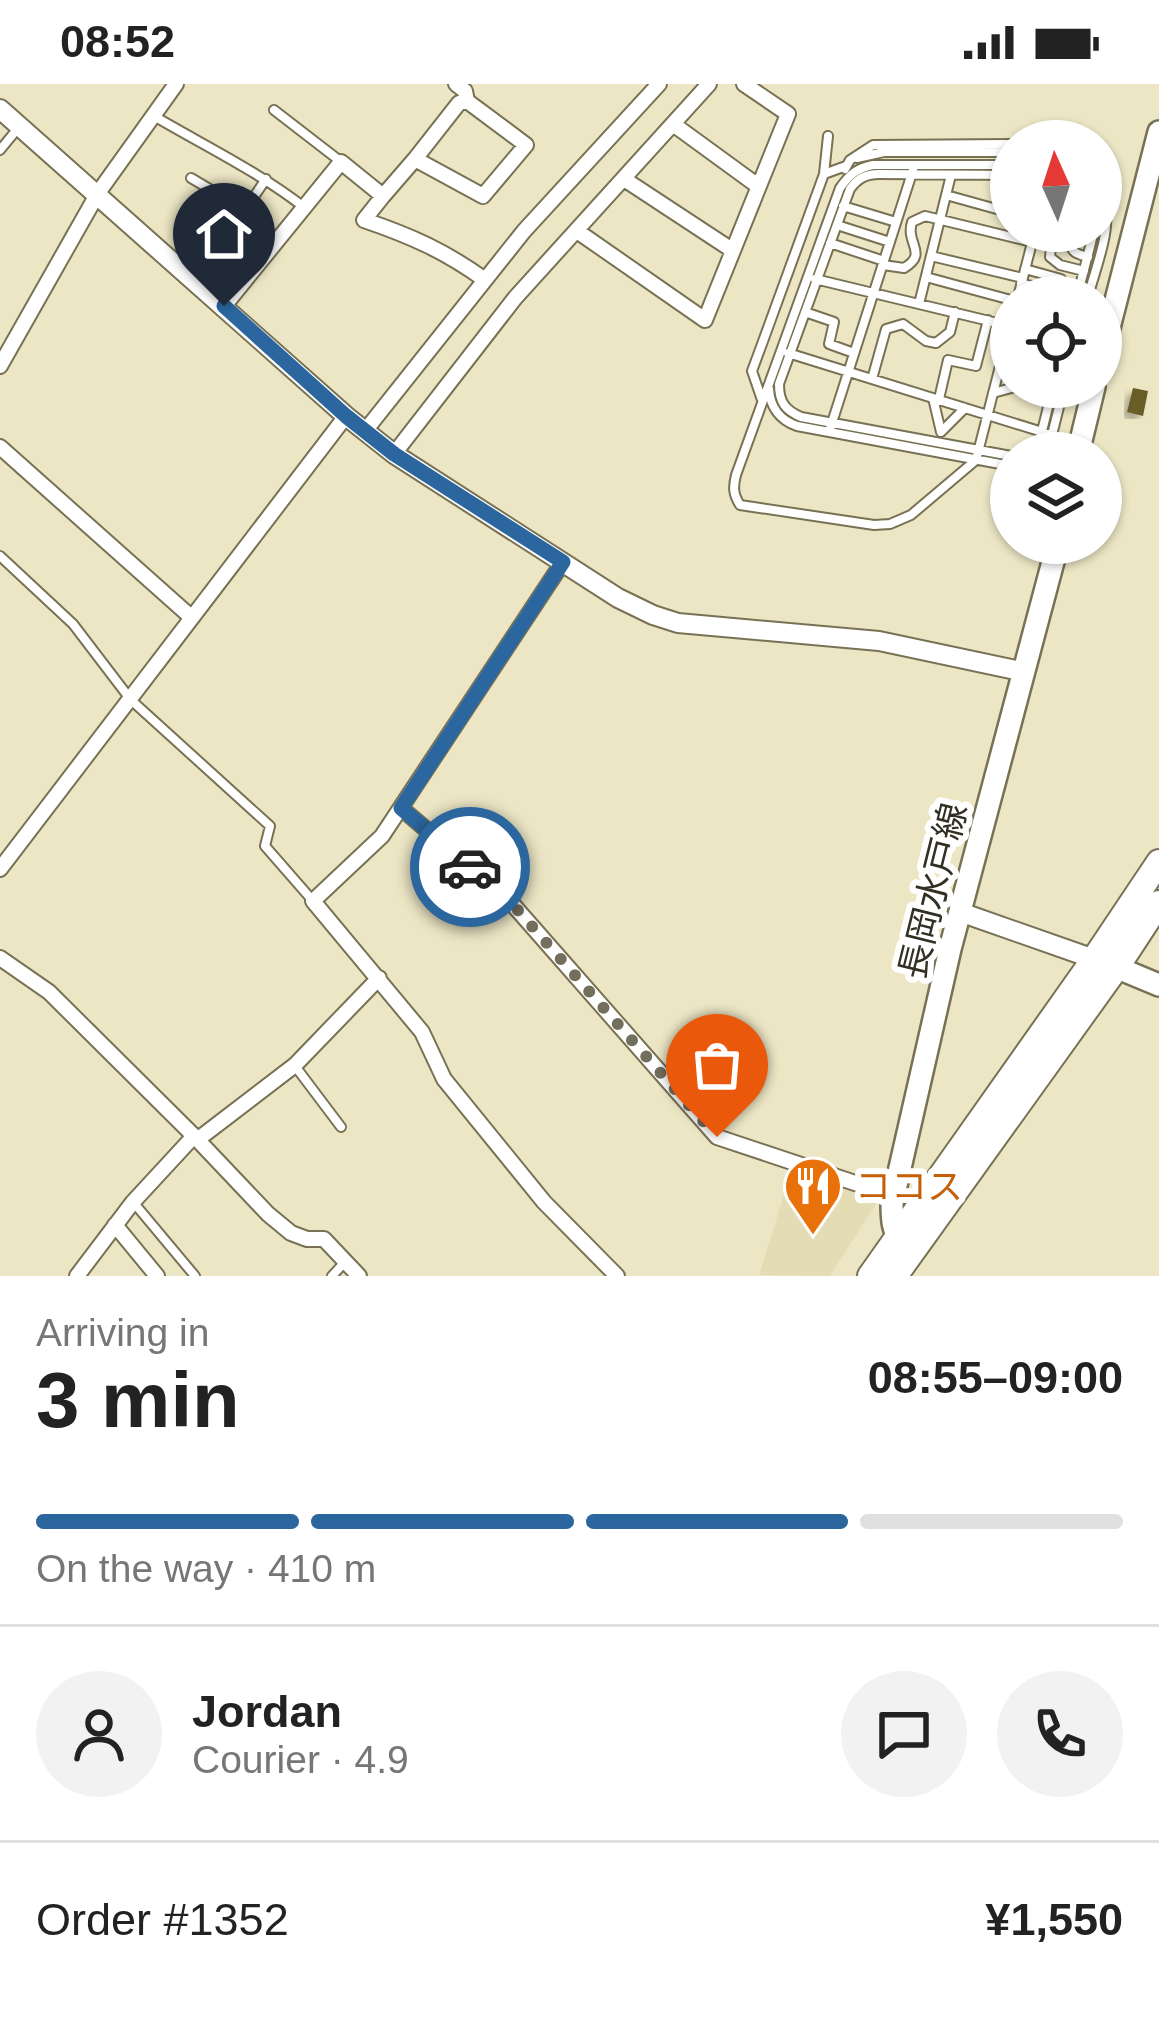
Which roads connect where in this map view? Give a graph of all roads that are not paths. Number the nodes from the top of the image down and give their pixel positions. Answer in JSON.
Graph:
{"nodes":[{"id":1,"x":456,"y":84,"type":"edge"},
{"id":2,"x":659,"y":84,"type":"edge"},
{"id":3,"x":710,"y":84,"type":"edge"},
{"id":4,"x":744,"y":84,"type":"edge"},
{"id":5,"x":174,"y":85,"type":"edge"},
{"id":6,"x":467,"y":100,"type":"junction"},
{"id":7,"x":0,"y":109,"type":"edge"},
{"id":8,"x":274,"y":110,"type":"dead end"},
{"id":9,"x":153,"y":115,"type":"junction"},
{"id":10,"x":673,"y":124,"type":"junction"},
{"id":11,"x":20,"y":126,"type":"junction"},
{"id":12,"x":1159,"y":132,"type":"edge"},
{"id":13,"x":828,"y":136,"type":"dead end"},
{"id":14,"x":990,"y":148,"type":"edge"},
{"id":15,"x":0,"y":150,"type":"edge"},
{"id":16,"x":416,"y":159,"type":"junction"},
{"id":17,"x":341,"y":162,"type":"junction"},
{"id":18,"x":848,"y":163,"type":"junction"},
{"id":19,"x":990,"y":166,"type":"edge"},
{"id":20,"x":914,"y":169,"type":"junction"},
{"id":21,"x":824,"y":174,"type":"junction"},
{"id":22,"x":951,"y":175,"type":"junction"},
{"id":23,"x":990,"y":175,"type":"edge"},
{"id":24,"x":191,"y":178,"type":"dead end"},
{"id":25,"x":266,"y":179,"type":"junction"},
{"id":26,"x":624,"y":179,"type":"junction"},
{"id":27,"x":758,"y":186,"type":"junction"},
{"id":28,"x":840,"y":188,"type":"junction"},
{"id":29,"x":98,"y":194,"type":"junction"},
{"id":30,"x":383,"y":196,"type":"junction"},
{"id":31,"x":946,"y":196,"type":"junction"},
{"id":32,"x":843,"y":206,"type":"junction"},
{"id":33,"x":305,"y":208,"type":"junction"},
{"id":34,"x":990,"y":208,"type":"edge"},
{"id":35,"x":940,"y":219,"type":"junction"},
{"id":36,"x":896,"y":222,"type":"junction"},
{"id":37,"x":837,"y":225,"type":"junction"},
{"id":38,"x":577,"y":231,"type":"junction"},
{"id":39,"x":990,"y":232,"type":"edge"},
{"id":40,"x":890,"y":242,"type":"junction"},
{"id":41,"x":830,"y":243,"type":"junction"},
{"id":42,"x":732,"y":250,"type":"junction"},
{"id":43,"x":1049,"y":252,"type":"edge"},
{"id":44,"x":1074,"y":252,"type":"edge"},
{"id":45,"x":1089,"y":252,"type":"edge"},
{"id":46,"x":931,"y":256,"type":"junction"},
{"id":47,"x":1088,"y":256,"type":"junction"},
{"id":48,"x":883,"y":263,"type":"junction"},
{"id":49,"x":1084,"y":271,"type":"junction"},
{"id":50,"x":1019,"y":276,"type":"edge"},
{"id":51,"x":1083,"y":276,"type":"edge"},
{"id":52,"x":1122,"y":276,"type":"edge"},
{"id":53,"x":926,"y":277,"type":"junction"},
{"id":54,"x":812,"y":279,"type":"junction"},
{"id":55,"x":485,"y":280,"type":"junction"},
{"id":56,"x":990,"y":292,"type":"edge"},
{"id":57,"x":874,"y":293,"type":"junction"},
{"id":58,"x":919,"y":304,"type":"junction"},
{"id":59,"x":224,"y":306,"type":"junction"},
{"id":60,"x":805,"y":312,"type":"junction"},
{"id":61,"x":955,"y":312,"type":"junction"},
{"id":62,"x":988,"y":320,"type":"joint"},
{"id":63,"x":785,"y":352,"type":"junction"},
{"id":64,"x":854,"y":353,"type":"junction"},
{"id":65,"x":0,"y":366,"type":"edge"},
{"id":66,"x":848,"y":372,"type":"junction"},
{"id":67,"x":872,"y":379,"type":"junction"},
{"id":68,"x":769,"y":381,"type":"junction"},
{"id":69,"x":936,"y":399,"type":"junction"},
{"id":70,"x":762,"y":402,"type":"junction"},
{"id":71,"x":990,"y":404,"type":"edge"},
{"id":72,"x":965,"y":408,"type":"junction"},
{"id":73,"x":987,"y":415,"type":"junction"},
{"id":74,"x":346,"y":416,"type":"junction"},
{"id":75,"x":830,"y":427,"type":"junction"},
{"id":76,"x":365,"y":431,"type":"junction"},
{"id":77,"x":1044,"y":432,"type":"edge"},
{"id":78,"x":0,"y":447,"type":"edge"},
{"id":79,"x":394,"y":454,"type":"junction"},
{"id":80,"x":977,"y":455,"type":"junction"},
{"id":81,"x":990,"y":455,"type":"edge"},
{"id":82,"x":990,"y":459,"type":"edge"},
{"id":83,"x":0,"y":556,"type":"edge"},
{"id":84,"x":563,"y":562,"type":"junction"},
{"id":85,"x":1053,"y":564,"type":"edge"},
{"id":86,"x":191,"y":617,"type":"junction"},
{"id":87,"x":1025,"y":672,"type":"junction"},
{"id":88,"x":130,"y":700,"type":"junction"},
{"id":89,"x":401,"y":808,"type":"junction"},
{"id":90,"x":1159,"y":862,"type":"edge"},
{"id":91,"x":0,"y":869,"type":"edge"},
{"id":92,"x":313,"y":902,"type":"junction"},
{"id":93,"x":1159,"y":903,"type":"edge"},
{"id":94,"x":960,"y":912,"type":"junction"},
{"id":95,"x":0,"y":958,"type":"edge"},
{"id":96,"x":1106,"y":963,"type":"junction"},
{"id":97,"x":379,"y":978,"type":"junction"},
{"id":98,"x":1159,"y":985,"type":"edge"},
{"id":99,"x":295,"y":1065,"type":"junction"},
{"id":100,"x":341,"y":1126,"type":"dead end"},
{"id":101,"x":196,"y":1138,"type":"junction"},
{"id":102,"x":904,"y":1151,"type":"junction"},
{"id":103,"x":941,"y":1175,"type":"junction"},
{"id":104,"x":894,"y":1196,"type":"junction"},
{"id":105,"x":133,"y":1202,"type":"junction"},
{"id":106,"x":115,"y":1225,"type":"junction"},
{"id":107,"x":904,"y":1245,"type":"junction"},
{"id":108,"x":345,"y":1262,"type":"junction"},
{"id":109,"x":146,"y":1272,"type":"edge"},
{"id":110,"x":77,"y":1276,"type":"edge"},
{"id":111,"x":195,"y":1276,"type":"edge"},
{"id":112,"x":332,"y":1276,"type":"edge"},
{"id":113,"x":359,"y":1276,"type":"edge"},
{"id":114,"x":617,"y":1276,"type":"edge"},
{"id":115,"x":870,"y":1276,"type":"edge"},
{"id":116,"x":895,"y":1276,"type":"edge"}],
"edges":[{"from":1,"to":6,"type":"street"},
{"from":2,"to":55,"type":"street"},
{"from":3,"to":10,"type":"street"},
{"from":4,"to":27,"type":"street"},
{"from":5,"to":9,"type":"street"},
{"from":6,"to":16,"type":"street"},
{"from":6,"to":16,"type":"street"},
{"from":7,"to":11,"type":"street"},
{"from":8,"to":17,"type":"lane"},
{"from":9,"to":25,"type":"lane"},
{"from":9,"to":29,"type":"street"},
{"from":10,"to":26,"type":"street"},
{"from":10,"to":27,"type":"street"},
{"from":11,"to":15,"type":"lane"},
{"from":11,"to":29,"type":"street"},
{"from":12,"to":52,"type":"main road"},
{"from":13,"to":21,"type":"lane"},
{"from":14,"to":18,"type":"lane"},
{"from":16,"to":30,"type":"street"},
{"from":17,"to":30,"type":"street"},
{"from":17,"to":33,"type":"street"},
{"from":18,"to":21,"type":"lane"},
{"from":18,"to":28,"type":"lane"},
{"from":19,"to":20,"type":"lane"},
{"from":20,"to":22,"type":"lane"},
{"from":20,"to":28,"type":"lane"},
{"from":20,"to":32,"type":"lane"},
{"from":20,"to":36,"type":"lane"},
{"from":21,"to":70,"type":"lane"},
{"from":22,"to":23,"type":"lane"},
{"from":22,"to":31,"type":"lane"},
{"from":24,"to":25,"type":"lane"},
{"from":25,"to":33,"type":"lane"},
{"from":26,"to":38,"type":"street"},
{"from":26,"to":42,"type":"street"},
{"from":27,"to":42,"type":"street"},
{"from":28,"to":54,"type":"lane"},
{"from":29,"to":59,"type":"street"},
{"from":29,"to":65,"type":"street"},
{"from":30,"to":55,"type":"street"},
{"from":31,"to":34,"type":"lane"},
{"from":31,"to":35,"type":"lane"},
{"from":32,"to":36,"type":"lane"},
{"from":32,"to":37,"type":"lane"},
{"from":33,"to":59,"type":"street"},
{"from":35,"to":39,"type":"lane"},
{"from":35,"to":46,"type":"lane"},
{"from":35,"to":48,"type":"lane"},
{"from":36,"to":40,"type":"lane"},
{"from":37,"to":40,"type":"lane"},
{"from":37,"to":41,"type":"lane"},
{"from":38,"to":42,"type":"street"},
{"from":38,"to":79,"type":"street"},
{"from":40,"to":48,"type":"lane"},
{"from":41,"to":48,"type":"lane"},
{"from":41,"to":54,"type":"lane"},
{"from":43,"to":49,"type":"lane"},
{"from":44,"to":47,"type":"lane"},
{"from":45,"to":47,"type":"lane"},
{"from":46,"to":50,"type":"lane"},
{"from":46,"to":53,"type":"lane"},
{"from":47,"to":49,"type":"lane"},
{"from":48,"to":57,"type":"lane"},
{"from":49,"to":51,"type":"lane"},
{"from":53,"to":56,"type":"lane"},
{"from":53,"to":58,"type":"lane"},
{"from":54,"to":57,"type":"lane"},
{"from":54,"to":60,"type":"lane"},
{"from":54,"to":63,"type":"lane"},
{"from":55,"to":76,"type":"street"},
{"from":57,"to":58,"type":"lane"},
{"from":57,"to":64,"type":"lane"},
{"from":58,"to":61,"type":"lane"},
{"from":59,"to":74,"type":"street"},
{"from":60,"to":63,"type":"lane"},
{"from":60,"to":64,"type":"lane"},
{"from":61,"to":62,"type":"lane"},
{"from":61,"to":67,"type":"lane"},
{"from":62,"to":69,"type":"lane"},
{"from":63,"to":66,"type":"lane"},
{"from":63,"to":68,"type":"lane"},
{"from":63,"to":75,"type":"lane"},
{"from":64,"to":66,"type":"lane"},
{"from":66,"to":67,"type":"lane"},
{"from":66,"to":75,"type":"lane"},
{"from":67,"to":69,"type":"lane"},
{"from":68,"to":70,"type":"lane"},
{"from":68,"to":75,"type":"lane"},
{"from":69,"to":72,"type":"lane"},
{"from":69,"to":72,"type":"lane"},
{"from":70,"to":80,"type":"lane"},
{"from":71,"to":73,"type":"lane"},
{"from":72,"to":73,"type":"lane"},
{"from":73,"to":77,"type":"lane"},
{"from":73,"to":80,"type":"lane"},
{"from":74,"to":76,"type":"street"},
{"from":74,"to":86,"type":"street"},
{"from":75,"to":80,"type":"lane"},
{"from":76,"to":79,"type":"street"},
{"from":78,"to":86,"type":"street"},
{"from":79,"to":84,"type":"street"},
{"from":80,"to":81,"type":"lane"},
{"from":80,"to":82,"type":"lane"},
{"from":83,"to":88,"type":"lane"},
{"from":84,"to":87,"type":"street"},
{"from":84,"to":89,"type":"street"},
{"from":85,"to":87,"type":"main road","name":"長岡水戸線"},
{"from":86,"to":88,"type":"street"},
{"from":87,"to":94,"type":"main road","name":"長岡水戸線"},
{"from":88,"to":91,"type":"street"},
{"from":88,"to":92,"type":"lane"},
{"from":89,"to":92,"type":"street"},
{"from":89,"to":104,"type":"street"},
{"from":90,"to":96,"type":"highway"},
{"from":92,"to":97,"type":"street"},
{"from":93,"to":96,"type":"highway"},
{"from":94,"to":96,"type":"street"},
{"from":94,"to":102,"type":"main road","name":"長岡水戸線"},
{"from":95,"to":101,"type":"street"},
{"from":96,"to":98,"type":"main road"},
{"from":96,"to":103,"type":"highway"},
{"from":96,"to":107,"type":"highway"},
{"from":97,"to":99,"type":"street"},
{"from":97,"to":114,"type":"street"},
{"from":99,"to":100,"type":"lane"},
{"from":99,"to":101,"type":"street"},
{"from":101,"to":105,"type":"street"},
{"from":101,"to":108,"type":"street"},
{"from":102,"to":103,"type":"main road"},
{"from":102,"to":104,"type":"main road","name":"長岡水戸線"},
{"from":103,"to":107,"type":"highway"},
{"from":104,"to":107,"type":"main road","name":"長岡水戸線"},
{"from":105,"to":106,"type":"street"},
{"from":105,"to":111,"type":"lane"},
{"from":106,"to":109,"type":"street"},
{"from":106,"to":110,"type":"street"},
{"from":107,"to":115,"type":"highway"},
{"from":107,"to":116,"type":"highway"},
{"from":108,"to":112,"type":"lane"},
{"from":108,"to":113,"type":"street"}]}
